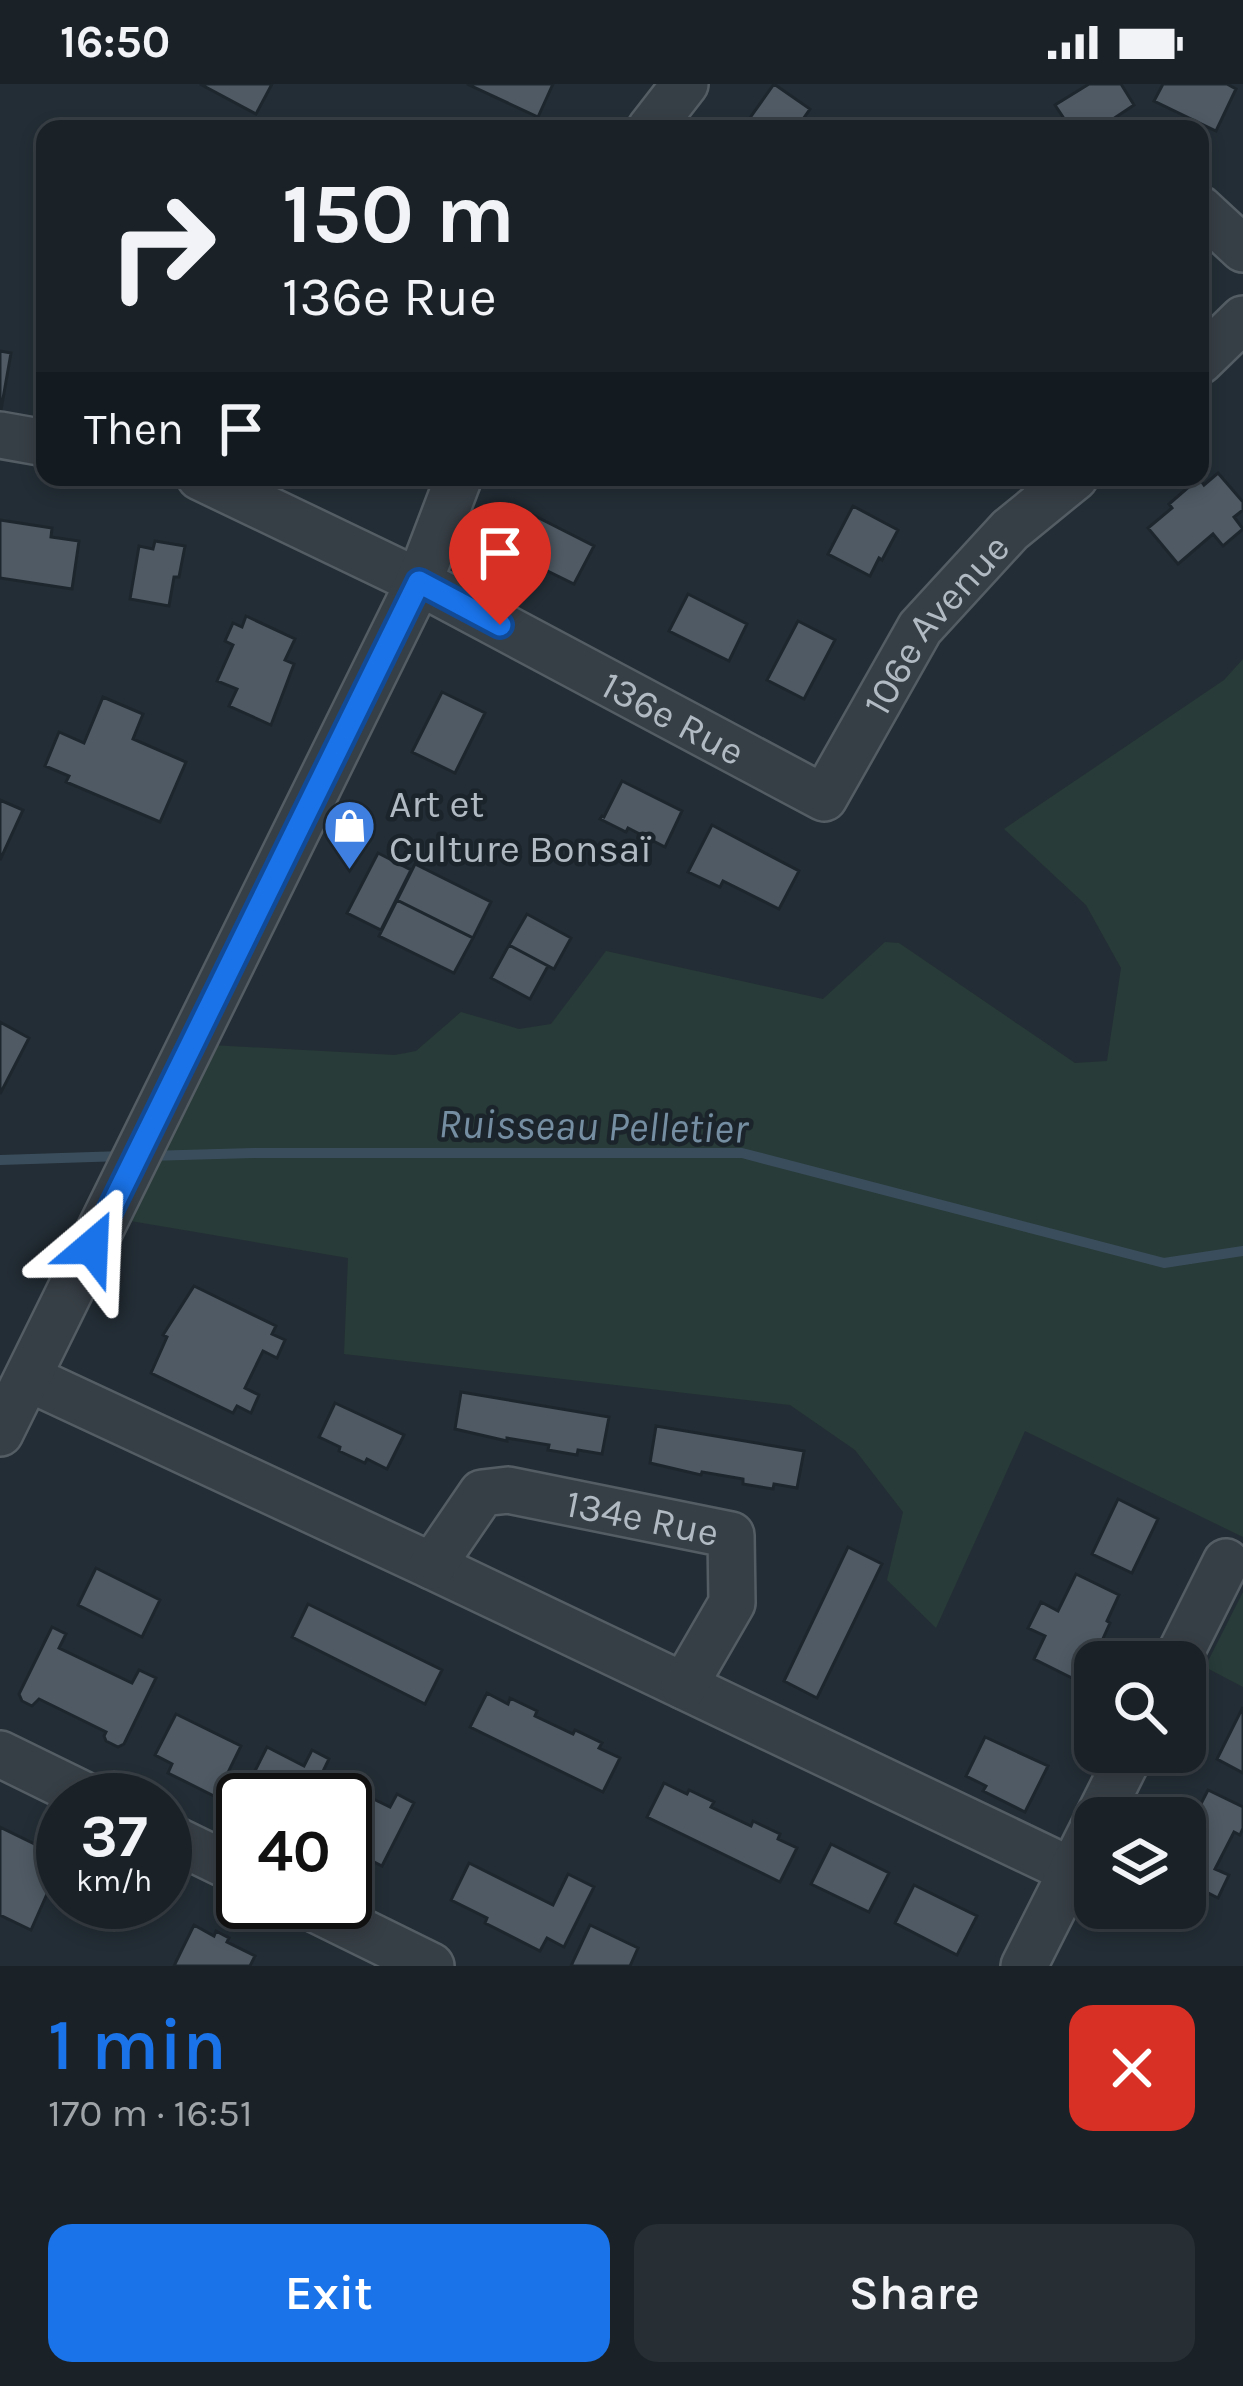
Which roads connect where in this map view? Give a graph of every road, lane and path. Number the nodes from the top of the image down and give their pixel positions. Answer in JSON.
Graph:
{"nodes":[{"id":1,"x":685,"y":84,"type":"edge"},
{"id":2,"x":657,"y":120,"type":"edge"},
{"id":3,"x":1209,"y":217,"type":"edge"},
{"id":4,"x":1243,"y":249,"type":"edge"},
{"id":5,"x":1243,"y":319,"type":"edge"},
{"id":6,"x":1209,"y":352,"type":"edge"},
{"id":7,"x":0,"y":435,"type":"edge"},
{"id":8,"x":36,"y":441,"type":"edge"},
{"id":9,"x":219,"y":486,"type":"edge"},
{"id":10,"x":456,"y":486,"type":"edge"},
{"id":11,"x":1065,"y":486,"type":"edge"},
{"id":12,"x":419,"y":582,"type":"junction"},
{"id":13,"x":824,"y":798,"type":"joint"},
{"id":14,"x":28,"y":1378,"type":"junction"},
{"id":15,"x":0,"y":1433,"type":"edge"},
{"id":16,"x":1226,"y":1562,"type":"dead end"},
{"id":17,"x":432,"y":1566,"type":"junction"},
{"id":18,"x":1186,"y":1641,"type":"edge"},
{"id":19,"x":684,"y":1686,"type":"junction"},
{"id":20,"x":0,"y":1754,"type":"edge"},
{"id":21,"x":39,"y":1773,"type":"edge"},
{"id":22,"x":1074,"y":1867,"type":"edge"},
{"id":23,"x":1072,"y":1871,"type":"junction"},
{"id":24,"x":356,"y":1929,"type":"edge"},
{"id":25,"x":431,"y":1966,"type":"edge"},
{"id":26,"x":1024,"y":1966,"type":"edge"}],
"edges":[{"from":1,"to":2,"type":"street"},
{"from":3,"to":4,"type":"street"},
{"from":5,"to":6,"type":"street"},
{"from":7,"to":8,"type":"street"},
{"from":9,"to":12,"type":"street","name":"136e Rue"},
{"from":10,"to":12,"type":"street"},
{"from":11,"to":13,"type":"street","name":"106e Avenue"},
{"from":12,"to":13,"type":"street","name":"136e Rue"},
{"from":12,"to":14,"type":"street"},
{"from":14,"to":15,"type":"street"},
{"from":14,"to":17,"type":"street"},
{"from":16,"to":18,"type":"street"},
{"from":17,"to":19,"type":"street"},
{"from":17,"to":19,"type":"street","name":"134e Rue"},
{"from":19,"to":23,"type":"street"},
{"from":20,"to":21,"type":"street"},
{"from":22,"to":23,"type":"street"},
{"from":23,"to":26,"type":"street"},
{"from":24,"to":25,"type":"street"}]}
